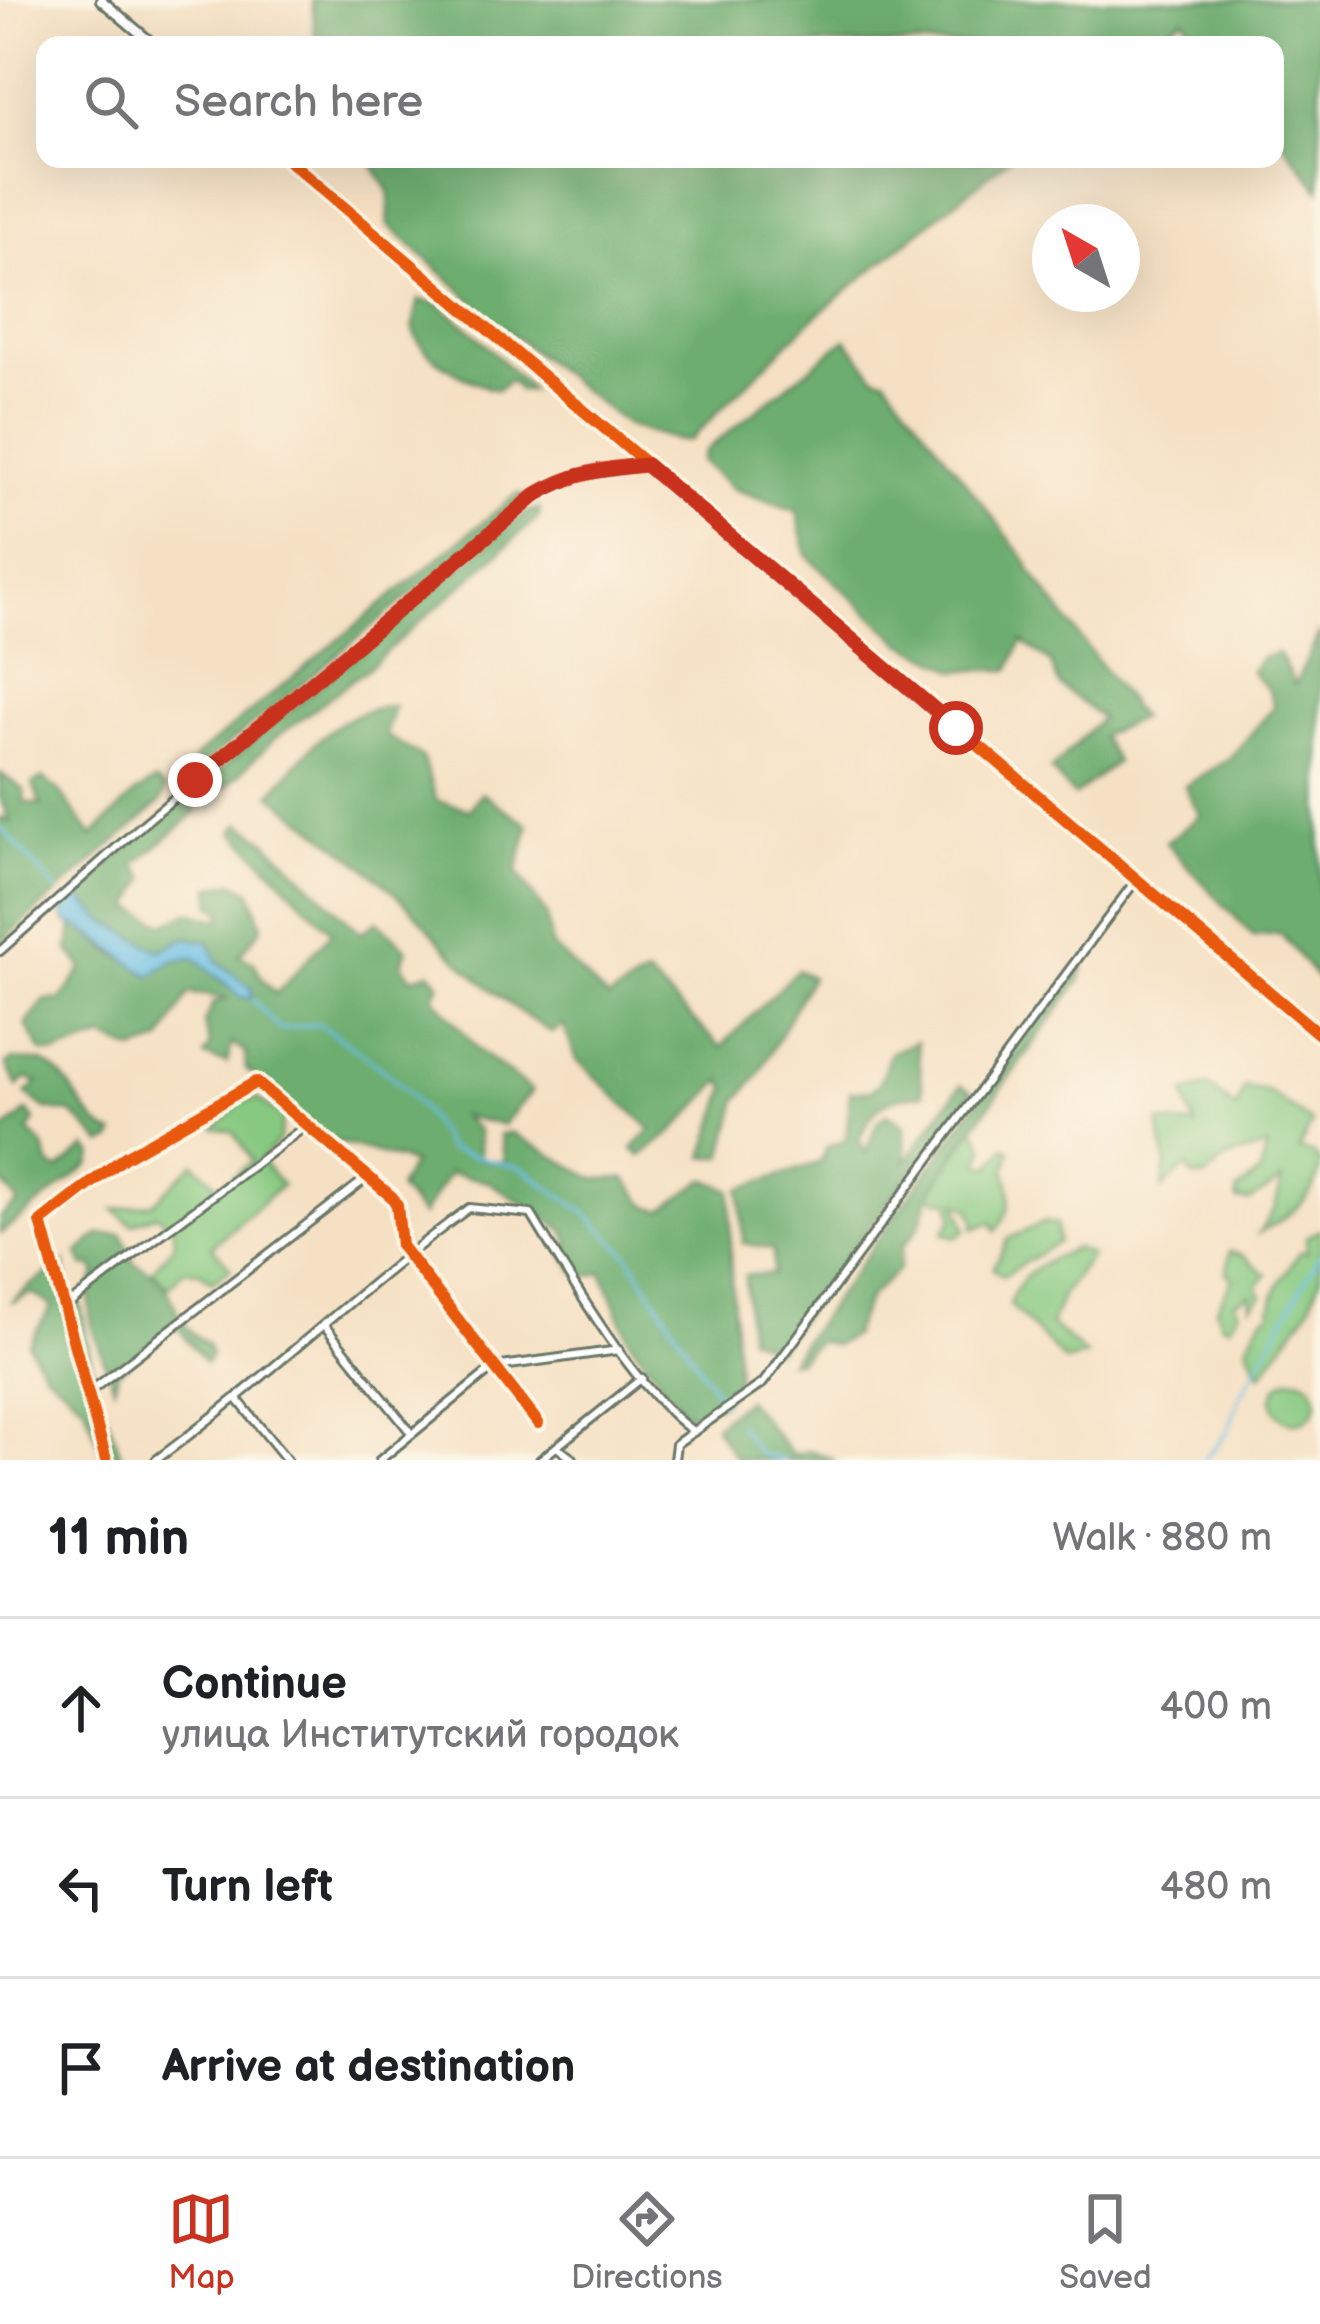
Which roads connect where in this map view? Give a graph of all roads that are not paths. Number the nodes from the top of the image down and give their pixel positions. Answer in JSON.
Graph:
{"nodes":[{"id":1,"x":101,"y":0,"type":"edge"},
{"id":2,"x":143,"y":36,"type":"edge"},
{"id":3,"x":298,"y":168,"type":"edge"},
{"id":4,"x":646,"y":465,"type":"junction"},
{"id":5,"x":1136,"y":880,"type":"junction"},
{"id":6,"x":0,"y":951,"type":"edge"},
{"id":7,"x":1320,"y":1035,"type":"edge"},
{"id":8,"x":307,"y":1125,"type":"junction"},
{"id":9,"x":368,"y":1177,"type":"junction"},
{"id":10,"x":408,"y":1253,"type":"junction"},
{"id":11,"x":65,"y":1306,"type":"junction"},
{"id":12,"x":323,"y":1324,"type":"junction"},
{"id":13,"x":620,"y":1350,"type":"junction"},
{"id":14,"x":494,"y":1367,"type":"junction"},
{"id":15,"x":642,"y":1378,"type":"junction"},
{"id":16,"x":88,"y":1393,"type":"junction"},
{"id":17,"x":238,"y":1400,"type":"junction"},
{"id":18,"x":538,"y":1424,"type":"dead end"},
{"id":19,"x":694,"y":1432,"type":"junction"},
{"id":20,"x":412,"y":1434,"type":"junction"},
{"id":21,"x":556,"y":1447,"type":"junction"},
{"id":22,"x":106,"y":1460,"type":"edge"},
{"id":23,"x":156,"y":1460,"type":"edge"},
{"id":24,"x":287,"y":1460,"type":"edge"},
{"id":25,"x":380,"y":1460,"type":"edge"},
{"id":26,"x":540,"y":1460,"type":"edge"},
{"id":27,"x":574,"y":1460,"type":"edge"},
{"id":28,"x":674,"y":1460,"type":"edge"}],
"edges":[{"from":1,"to":2,"type":"street"},
{"from":3,"to":4,"type":"street"},
{"from":4,"to":5,"type":"street"},
{"from":4,"to":6,"type":"street"},
{"from":5,"to":7,"type":"street"},
{"from":5,"to":19,"type":"street"},
{"from":8,"to":9,"type":"street"},
{"from":8,"to":11,"type":"street"},
{"from":8,"to":11,"type":"street"},
{"from":9,"to":10,"type":"street"},
{"from":9,"to":16,"type":"street"},
{"from":10,"to":12,"type":"street"},
{"from":10,"to":13,"type":"street"},
{"from":10,"to":14,"type":"street"},
{"from":11,"to":16,"type":"street"},
{"from":12,"to":17,"type":"street"},
{"from":12,"to":20,"type":"street"},
{"from":13,"to":14,"type":"street"},
{"from":13,"to":15,"type":"street"},
{"from":14,"to":18,"type":"street"},
{"from":14,"to":20,"type":"street"},
{"from":15,"to":19,"type":"street"},
{"from":15,"to":21,"type":"street"},
{"from":16,"to":22,"type":"street"},
{"from":17,"to":23,"type":"street"},
{"from":17,"to":24,"type":"street"},
{"from":19,"to":28,"type":"street"},
{"from":20,"to":25,"type":"street"},
{"from":21,"to":26,"type":"street"},
{"from":21,"to":27,"type":"street"}]}
